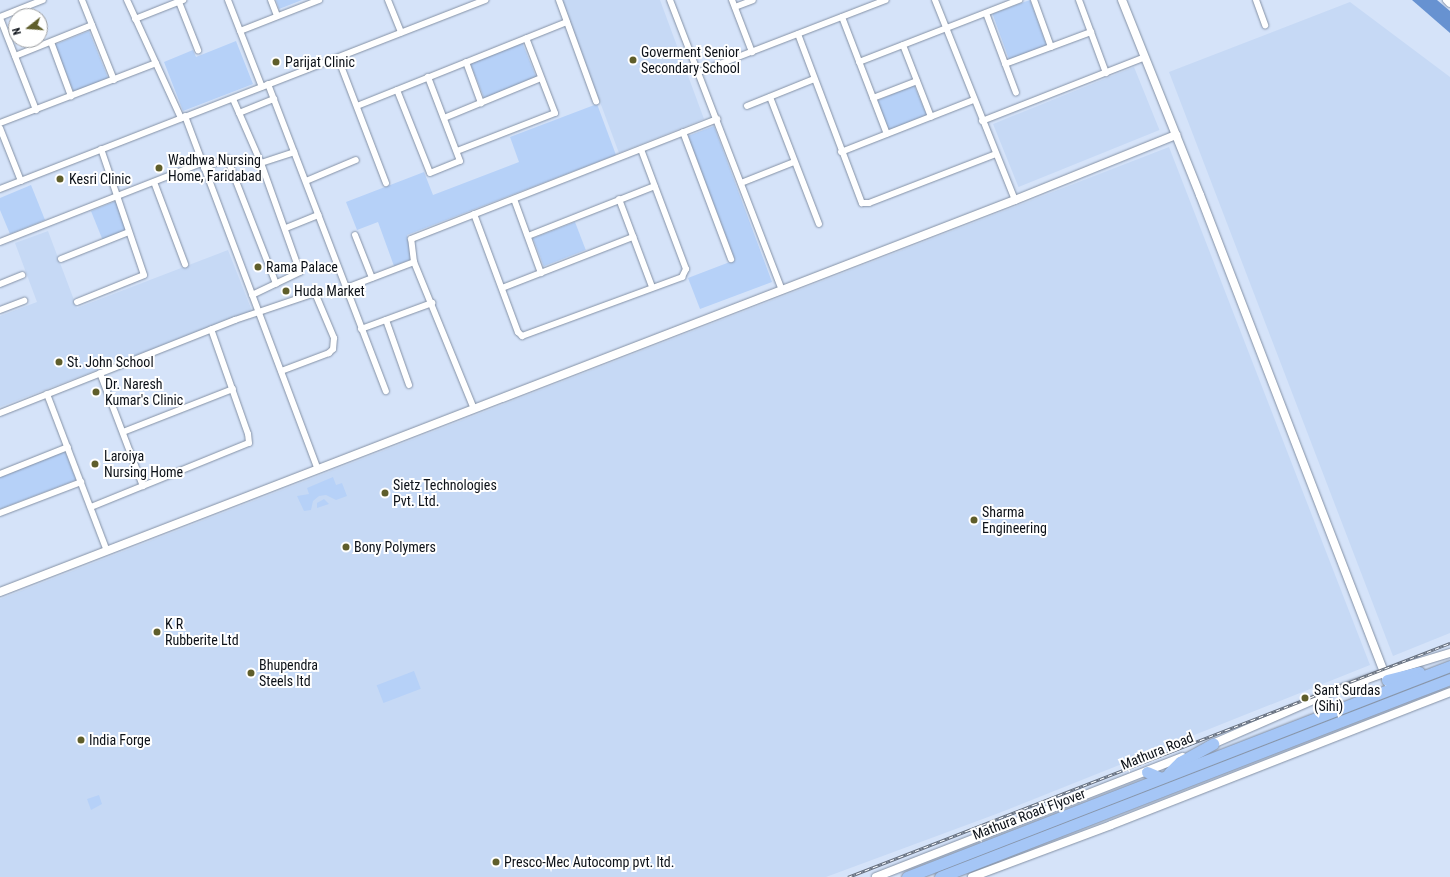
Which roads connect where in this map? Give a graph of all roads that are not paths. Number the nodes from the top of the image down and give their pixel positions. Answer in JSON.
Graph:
{"nodes":[{"id":1,"x":43,"y":0,"type":"edge"},
{"id":2,"x":82,"y":0,"type":"edge"},
{"id":3,"x":127,"y":0,"type":"edge"},
{"id":4,"x":228,"y":0,"type":"edge"},
{"id":5,"x":271,"y":0,"type":"edge"},
{"id":6,"x":319,"y":0,"type":"edge"},
{"id":7,"x":388,"y":0,"type":"edge"},
{"id":8,"x":485,"y":0,"type":"edge"},
{"id":9,"x":559,"y":0,"type":"edge"},
{"id":10,"x":670,"y":0,"type":"edge"},
{"id":11,"x":732,"y":0,"type":"edge"},
{"id":12,"x":753,"y":0,"type":"edge"},
{"id":13,"x":883,"y":0,"type":"edge"},
{"id":14,"x":935,"y":0,"type":"edge"},
{"id":15,"x":1019,"y":0,"type":"edge"},
{"id":16,"x":1034,"y":0,"type":"edge"},
{"id":17,"x":1079,"y":0,"type":"edge"},
{"id":18,"x":1122,"y":0,"type":"edge"},
{"id":19,"x":1256,"y":0,"type":"edge"},
{"id":20,"x":1447,"y":0,"type":"edge"},
{"id":21,"x":181,"y":1,"type":"edge"},
{"id":22,"x":1450,"y":3,"type":"edge"},
{"id":23,"x":735,"y":7,"type":"junction"},
{"id":24,"x":986,"y":13,"type":"junction"},
{"id":25,"x":277,"y":16,"type":"junction"},
{"id":26,"x":842,"y":17,"type":"junction"},
{"id":27,"x":0,"y":18,"type":"edge"},
{"id":28,"x":135,"y":19,"type":"junction"},
{"id":29,"x":567,"y":22,"type":"junction"},
{"id":30,"x":92,"y":25,"type":"junction"},
{"id":31,"x":1265,"y":25,"type":"dead end"},
{"id":32,"x":945,"y":29,"type":"junction"},
{"id":33,"x":240,"y":31,"type":"junction"},
{"id":34,"x":1090,"y":32,"type":"junction"},
{"id":35,"x":401,"y":33,"type":"junction"},
{"id":36,"x":798,"y":34,"type":"junction"},
{"id":37,"x":526,"y":38,"type":"junction"},
{"id":38,"x":51,"y":42,"type":"junction"},
{"id":39,"x":903,"y":45,"type":"junction"},
{"id":40,"x":1051,"y":46,"type":"junction"},
{"id":41,"x":198,"y":50,"type":"dead end"},
{"id":42,"x":752,"y":52,"type":"junction"},
{"id":43,"x":15,"y":56,"type":"junction"},
{"id":44,"x":338,"y":58,"type":"junction"},
{"id":45,"x":1145,"y":58,"type":"junction"},
{"id":46,"x":466,"y":62,"type":"junction"},
{"id":47,"x":859,"y":62,"type":"junction"},
{"id":48,"x":156,"y":63,"type":"junction"},
{"id":49,"x":1005,"y":64,"type":"junction"},
{"id":50,"x":699,"y":72,"type":"junction"},
{"id":51,"x":1106,"y":73,"type":"junction"},
{"id":52,"x":428,"y":77,"type":"junction"},
{"id":53,"x":542,"y":78,"type":"junction"},
{"id":54,"x":814,"y":79,"type":"junction"},
{"id":55,"x":114,"y":80,"type":"junction"},
{"id":56,"x":917,"y":80,"type":"junction"},
{"id":57,"x":265,"y":85,"type":"junction"},
{"id":58,"x":397,"y":90,"type":"junction"},
{"id":59,"x":1016,"y":93,"type":"dead end"},
{"id":60,"x":71,"y":96,"type":"junction"},
{"id":61,"x":770,"y":97,"type":"junction"},
{"id":62,"x":873,"y":98,"type":"junction"},
{"id":63,"x":233,"y":99,"type":"junction"},
{"id":64,"x":274,"y":99,"type":"junction"},
{"id":65,"x":974,"y":100,"type":"junction"},
{"id":66,"x":596,"y":101,"type":"dead end"},
{"id":67,"x":482,"y":102,"type":"junction"},
{"id":68,"x":357,"y":106,"type":"junction"},
{"id":69,"x":747,"y":106,"type":"dead end"},
{"id":70,"x":36,"y":110,"type":"junction"},
{"id":71,"x":239,"y":113,"type":"junction"},
{"id":72,"x":183,"y":117,"type":"junction"},
{"id":73,"x":931,"y":117,"type":"junction"},
{"id":74,"x":444,"y":118,"type":"junction"},
{"id":75,"x":717,"y":119,"type":"junction"},
{"id":76,"x":982,"y":121,"type":"junction"},
{"id":77,"x":0,"y":124,"type":"edge"},
{"id":78,"x":0,"y":128,"type":"edge"},
{"id":79,"x":683,"y":132,"type":"junction"},
{"id":80,"x":887,"y":134,"type":"junction"},
{"id":81,"x":1176,"y":135,"type":"junction"},
{"id":82,"x":3,"y":147,"type":"edge"},
{"id":83,"x":101,"y":149,"type":"junction"},
{"id":84,"x":641,"y":149,"type":"junction"},
{"id":85,"x":456,"y":151,"type":"junction"},
{"id":86,"x":294,"y":152,"type":"junction"},
{"id":87,"x":841,"y":152,"type":"junction"},
{"id":88,"x":996,"y":154,"type":"junction"},
{"id":89,"x":356,"y":160,"type":"dead end"},
{"id":90,"x":794,"y":162,"type":"junction"},
{"id":91,"x":261,"y":163,"type":"junction"},
{"id":92,"x":203,"y":165,"type":"junction"},
{"id":93,"x":21,"y":181,"type":"junction"},
{"id":94,"x":306,"y":181,"type":"junction"},
{"id":95,"x":154,"y":182,"type":"junction"},
{"id":96,"x":386,"y":183,"type":"dead end"},
{"id":97,"x":741,"y":183,"type":"junction"},
{"id":98,"x":655,"y":186,"type":"junction"},
{"id":99,"x":0,"y":189,"type":"edge"},
{"id":100,"x":117,"y":196,"type":"junction"},
{"id":101,"x":514,"y":198,"type":"junction"},
{"id":102,"x":619,"y":199,"type":"junction"},
{"id":103,"x":1015,"y":200,"type":"junction"},
{"id":104,"x":474,"y":214,"type":"junction"},
{"id":105,"x":318,"y":215,"type":"junction"},
{"id":106,"x":819,"y":224,"type":"dead end"},
{"id":107,"x":286,"y":228,"type":"junction"},
{"id":108,"x":130,"y":232,"type":"junction"},
{"id":109,"x":355,"y":235,"type":"dead end"},
{"id":110,"x":528,"y":236,"type":"junction"},
{"id":111,"x":633,"y":237,"type":"junction"},
{"id":112,"x":0,"y":242,"type":"edge"},
{"id":113,"x":61,"y":259,"type":"dead end"},
{"id":114,"x":731,"y":259,"type":"dead end"},
{"id":115,"x":414,"y":262,"type":"junction"},
{"id":116,"x":185,"y":264,"type":"dead end"},
{"id":117,"x":541,"y":272,"type":"junction"},
{"id":118,"x":22,"y":275,"type":"dead end"},
{"id":119,"x":372,"y":278,"type":"junction"},
{"id":120,"x":0,"y":284,"type":"edge"},
{"id":121,"x":276,"y":284,"type":"junction"},
{"id":122,"x":652,"y":287,"type":"junction"},
{"id":123,"x":346,"y":288,"type":"junction"},
{"id":124,"x":502,"y":288,"type":"junction"},
{"id":125,"x":782,"y":290,"type":"junction"},
{"id":126,"x":252,"y":295,"type":"junction"},
{"id":127,"x":24,"y":301,"type":"dead end"},
{"id":128,"x":77,"y":302,"type":"dead end"},
{"id":129,"x":432,"y":303,"type":"junction"},
{"id":130,"x":0,"y":310,"type":"edge"},
{"id":131,"x":258,"y":312,"type":"junction"},
{"id":132,"x":386,"y":320,"type":"junction"},
{"id":133,"x":211,"y":329,"type":"junction"},
{"id":134,"x":361,"y":329,"type":"junction"},
{"id":135,"x":281,"y":371,"type":"junction"},
{"id":136,"x":100,"y":373,"type":"junction"},
{"id":137,"x":409,"y":385,"type":"dead end"},
{"id":138,"x":233,"y":389,"type":"junction"},
{"id":139,"x":386,"y":391,"type":"dead end"},
{"id":140,"x":47,"y":394,"type":"junction"},
{"id":141,"x":474,"y":409,"type":"junction"},
{"id":142,"x":0,"y":413,"type":"edge"},
{"id":143,"x":123,"y":432,"type":"junction"},
{"id":144,"x":68,"y":447,"type":"junction"},
{"id":145,"x":318,"y":469,"type":"junction"},
{"id":146,"x":0,"y":474,"type":"edge"},
{"id":147,"x":81,"y":482,"type":"junction"},
{"id":148,"x":143,"y":486,"type":"junction"},
{"id":149,"x":91,"y":507,"type":"junction"},
{"id":150,"x":0,"y":513,"type":"edge"},
{"id":151,"x":107,"y":551,"type":"junction"},
{"id":152,"x":0,"y":592,"type":"edge"},
{"id":153,"x":1450,"y":653,"type":"edge"},
{"id":154,"x":1450,"y":666,"type":"edge"},
{"id":155,"x":1450,"y":679,"type":"edge"},
{"id":156,"x":1387,"y":681,"type":"junction"},
{"id":157,"x":1450,"y":692,"type":"edge"},
{"id":158,"x":1213,"y":744,"type":"junction"},
{"id":159,"x":1147,"y":772,"type":"junction"},
{"id":160,"x":1164,"y":777,"type":"junction"},
{"id":161,"x":876,"y":877,"type":"edge"},
{"id":162,"x":907,"y":877,"type":"edge"},
{"id":163,"x":940,"y":877,"type":"edge"},
{"id":164,"x":972,"y":877,"type":"edge"}],
"edges":[{"from":1,"to":27,"type":"street"},
{"from":2,"to":30,"type":"street"},
{"from":3,"to":28,"type":"street"},
{"from":4,"to":33,"type":"street"},
{"from":5,"to":25,"type":"street"},
{"from":6,"to":25,"type":"street"},
{"from":7,"to":35,"type":"street"},
{"from":8,"to":35,"type":"street"},
{"from":9,"to":29,"type":"street"},
{"from":10,"to":50,"type":"street"},
{"from":11,"to":23,"type":"street"},
{"from":12,"to":23,"type":"street"},
{"from":13,"to":26,"type":"street"},
{"from":14,"to":32,"type":"street"},
{"from":15,"to":24,"type":"street"},
{"from":16,"to":40,"type":"street"},
{"from":17,"to":34,"type":"street"},
{"from":18,"to":45,"type":"street"},
{"from":19,"to":31,"type":"street"},
{"from":20,"to":22,"type":"street"},
{"from":21,"to":28,"type":"street"},
{"from":21,"to":41,"type":"street"},
{"from":23,"to":42,"type":"street"},
{"from":24,"to":32,"type":"street"},
{"from":24,"to":49,"type":"street"},
{"from":25,"to":33,"type":"street"},
{"from":26,"to":36,"type":"street"},
{"from":26,"to":47,"type":"street"},
{"from":27,"to":43,"type":"street"},
{"from":28,"to":48,"type":"street"},
{"from":29,"to":37,"type":"street"},
{"from":29,"to":66,"type":"street"},
{"from":30,"to":38,"type":"street"},
{"from":30,"to":55,"type":"street"},
{"from":32,"to":39,"type":"street"},
{"from":32,"to":65,"type":"street"},
{"from":33,"to":57,"type":"street"},
{"from":34,"to":40,"type":"street"},
{"from":34,"to":51,"type":"street"},
{"from":35,"to":44,"type":"street"},
{"from":36,"to":42,"type":"street"},
{"from":36,"to":54,"type":"street"},
{"from":37,"to":46,"type":"street"},
{"from":37,"to":53,"type":"street"},
{"from":38,"to":43,"type":"street"},
{"from":38,"to":60,"type":"street"},
{"from":39,"to":47,"type":"street"},
{"from":39,"to":56,"type":"street"},
{"from":40,"to":49,"type":"street"},
{"from":42,"to":50,"type":"street"},
{"from":43,"to":70,"type":"street"},
{"from":44,"to":57,"type":"street"},
{"from":44,"to":68,"type":"street"},
{"from":45,"to":51,"type":"street"},
{"from":45,"to":81,"type":"street"},
{"from":46,"to":52,"type":"street"},
{"from":46,"to":67,"type":"street"},
{"from":47,"to":62,"type":"street"},
{"from":48,"to":55,"type":"street"},
{"from":48,"to":72,"type":"street"},
{"from":49,"to":59,"type":"street"},
{"from":50,"to":75,"type":"street"},
{"from":51,"to":76,"type":"street"},
{"from":52,"to":58,"type":"street"},
{"from":52,"to":74,"type":"street"},
{"from":53,"to":67,"type":"street"},
{"from":53,"to":85,"type":"street"},
{"from":54,"to":61,"type":"street"},
{"from":54,"to":87,"type":"street"},
{"from":55,"to":60,"type":"street"},
{"from":56,"to":62,"type":"street"},
{"from":56,"to":73,"type":"street"},
{"from":57,"to":63,"type":"street"},
{"from":57,"to":64,"type":"street"},
{"from":58,"to":68,"type":"street"},
{"from":58,"to":85,"type":"street"},
{"from":60,"to":70,"type":"street"},
{"from":61,"to":69,"type":"street"},
{"from":61,"to":90,"type":"street"},
{"from":62,"to":80,"type":"street"},
{"from":63,"to":71,"type":"street"},
{"from":63,"to":72,"type":"street"},
{"from":64,"to":71,"type":"street"},
{"from":64,"to":86,"type":"street"},
{"from":65,"to":73,"type":"street"},
{"from":65,"to":76,"type":"street"},
{"from":67,"to":74,"type":"street"},
{"from":68,"to":96,"type":"street"},
{"from":70,"to":77,"type":"street"},
{"from":71,"to":91,"type":"street"},
{"from":72,"to":83,"type":"street"},
{"from":72,"to":92,"type":"street"},
{"from":73,"to":80,"type":"street"},
{"from":74,"to":85,"type":"street"},
{"from":75,"to":79,"type":"street"},
{"from":75,"to":97,"type":"street"},
{"from":76,"to":88,"type":"street"},
{"from":78,"to":82,"type":"street"},
{"from":79,"to":84,"type":"street"},
{"from":79,"to":114,"type":"street"},
{"from":80,"to":87,"type":"street"},
{"from":81,"to":103,"type":"street"},
{"from":81,"to":156,"type":"street"},
{"from":82,"to":93,"type":"street"},
{"from":83,"to":93,"type":"street"},
{"from":83,"to":100,"type":"street"},
{"from":84,"to":98,"type":"street"},
{"from":84,"to":101,"type":"street"},
{"from":86,"to":91,"type":"street"},
{"from":86,"to":94,"type":"street"},
{"from":87,"to":88,"type":"street"},
{"from":88,"to":103,"type":"street"},
{"from":89,"to":94,"type":"street"},
{"from":90,"to":97,"type":"street"},
{"from":90,"to":106,"type":"street"},
{"from":91,"to":107,"type":"street"},
{"from":92,"to":95,"type":"street"},
{"from":92,"to":121,"type":"street"},
{"from":92,"to":126,"type":"street"},
{"from":93,"to":99,"type":"street"},
{"from":94,"to":105,"type":"street"},
{"from":95,"to":100,"type":"street"},
{"from":95,"to":116,"type":"street"},
{"from":97,"to":125,"type":"street"},
{"from":98,"to":102,"type":"street"},
{"from":98,"to":122,"type":"street"},
{"from":100,"to":108,"type":"street"},
{"from":100,"to":112,"type":"street"},
{"from":101,"to":104,"type":"street"},
{"from":101,"to":110,"type":"street"},
{"from":102,"to":110,"type":"street"},
{"from":102,"to":111,"type":"street"},
{"from":103,"to":125,"type":"street"},
{"from":104,"to":115,"type":"street"},
{"from":104,"to":124,"type":"street"},
{"from":105,"to":107,"type":"street"},
{"from":105,"to":123,"type":"street"},
{"from":107,"to":121,"type":"street"},
{"from":108,"to":113,"type":"street"},
{"from":108,"to":128,"type":"street"},
{"from":109,"to":119,"type":"street"},
{"from":110,"to":117,"type":"street"},
{"from":111,"to":117,"type":"street"},
{"from":111,"to":122,"type":"street"},
{"from":115,"to":119,"type":"street"},
{"from":115,"to":129,"type":"street"},
{"from":117,"to":124,"type":"street"},
{"from":118,"to":120,"type":"street"},
{"from":119,"to":123,"type":"street"},
{"from":121,"to":126,"type":"street"},
{"from":122,"to":124,"type":"street"},
{"from":123,"to":134,"type":"street"},
{"from":125,"to":141,"type":"street"},
{"from":126,"to":131,"type":"street"},
{"from":127,"to":130,"type":"street"},
{"from":129,"to":132,"type":"street"},
{"from":129,"to":141,"type":"street"},
{"from":131,"to":133,"type":"street"},
{"from":131,"to":135,"type":"street"},
{"from":131,"to":135,"type":"street"},
{"from":132,"to":134,"type":"street"},
{"from":132,"to":137,"type":"street"},
{"from":133,"to":136,"type":"street"},
{"from":133,"to":138,"type":"street"},
{"from":134,"to":139,"type":"street"},
{"from":135,"to":145,"type":"street"},
{"from":136,"to":140,"type":"street"},
{"from":136,"to":143,"type":"street"},
{"from":138,"to":143,"type":"street"},
{"from":138,"to":148,"type":"street"},
{"from":140,"to":142,"type":"street"},
{"from":140,"to":144,"type":"street"},
{"from":141,"to":145,"type":"street"},
{"from":143,"to":148,"type":"street"},
{"from":144,"to":146,"type":"street"},
{"from":144,"to":147,"type":"street"},
{"from":145,"to":151,"type":"street"},
{"from":147,"to":149,"type":"street"},
{"from":147,"to":150,"type":"street"},
{"from":148,"to":149,"type":"street"},
{"from":149,"to":151,"type":"street"},
{"from":151,"to":152,"type":"street"},
{"from":153,"to":156,"type":"street","name":"Mathura Road"},
{"from":154,"to":156,"type":"highway"},
{"from":155,"to":163,"type":"highway"},
{"from":156,"to":158,"type":"street","name":"Mathura Road"},
{"from":156,"to":160,"type":"highway","name":"Mathura Road"},
{"from":157,"to":164,"type":"street"},
{"from":158,"to":159,"type":"street","name":"Mathura Road"},
{"from":158,"to":160,"type":"highway"},
{"from":159,"to":160,"type":"highway"},
{"from":159,"to":161,"type":"street","name":"Mathura Road"},
{"from":160,"to":162,"type":"highway","name":"Mathura Road Flyover"}]}
